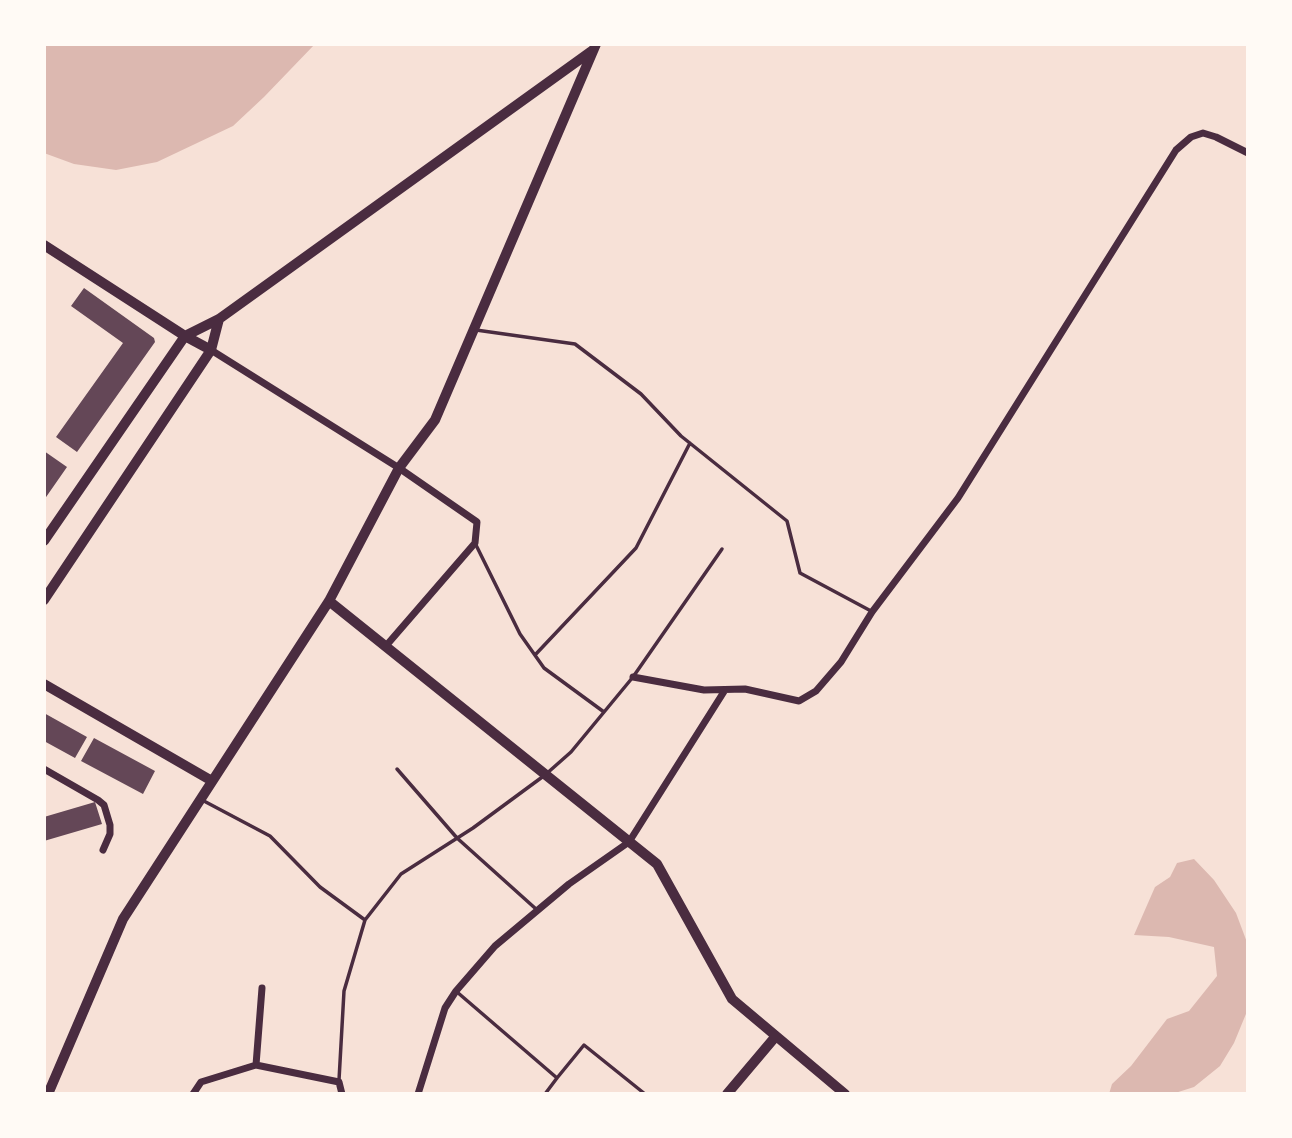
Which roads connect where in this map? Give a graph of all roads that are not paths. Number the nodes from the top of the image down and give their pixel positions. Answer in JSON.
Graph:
{"nodes":[{"id":1,"x":595,"y":47,"type":"edge"},
{"id":2,"x":1248,"y":153,"type":"edge"},
{"id":3,"x":44,"y":245,"type":"edge"},
{"id":4,"x":219,"y":319,"type":"junction"},
{"id":5,"x":474,"y":330,"type":"junction"},
{"id":6,"x":185,"y":336,"type":"junction"},
{"id":7,"x":211,"y":350,"type":"junction"},
{"id":8,"x":690,"y":443,"type":"junction"},
{"id":9,"x":399,"y":468,"type":"junction"},
{"id":10,"x":44,"y":541,"type":"edge"},
{"id":11,"x":475,"y":542,"type":"junction"},
{"id":12,"x":722,"y":550,"type":"dead end"},
{"id":13,"x":44,"y":600,"type":"edge"},
{"id":14,"x":329,"y":601,"type":"junction"},
{"id":15,"x":872,"y":612,"type":"junction"},
{"id":16,"x":385,"y":647,"type":"junction"},
{"id":17,"x":535,"y":655,"type":"junction"},
{"id":18,"x":633,"y":677,"type":"junction"},
{"id":19,"x":44,"y":684,"type":"edge"},
{"id":20,"x":725,"y":690,"type":"junction"},
{"id":21,"x":604,"y":712,"type":"junction"},
{"id":22,"x":44,"y":769,"type":"edge"},
{"id":23,"x":397,"y":769,"type":"dead end"},
{"id":24,"x":545,"y":775,"type":"junction"},
{"id":25,"x":212,"y":781,"type":"junction"},
{"id":26,"x":200,"y":799,"type":"junction"},
{"id":27,"x":457,"y":838,"type":"junction"},
{"id":28,"x":629,"y":842,"type":"junction"},
{"id":29,"x":103,"y":850,"type":"dead end"},
{"id":30,"x":538,"y":910,"type":"junction"},
{"id":31,"x":365,"y":920,"type":"junction"},
{"id":32,"x":262,"y":988,"type":"dead end"},
{"id":33,"x":456,"y":991,"type":"junction"},
{"id":34,"x":776,"y":1036,"type":"junction"},
{"id":35,"x":257,"y":1065,"type":"junction"},
{"id":36,"x":557,"y":1079,"type":"junction"},
{"id":37,"x":339,"y":1082,"type":"junction"},
{"id":38,"x":48,"y":1094,"type":"edge"},
{"id":39,"x":193,"y":1094,"type":"edge"},
{"id":40,"x":342,"y":1094,"type":"edge"},
{"id":41,"x":418,"y":1094,"type":"edge"},
{"id":42,"x":545,"y":1094,"type":"edge"},
{"id":43,"x":645,"y":1094,"type":"edge"},
{"id":44,"x":727,"y":1094,"type":"edge"},
{"id":45,"x":845,"y":1094,"type":"edge"}],
"edges":[{"from":1,"to":4,"type":"street"},
{"from":1,"to":5,"type":"street"},
{"from":2,"to":15,"type":"street"},
{"from":3,"to":6,"type":"street"},
{"from":4,"to":6,"type":"street"},
{"from":4,"to":7,"type":"street"},
{"from":5,"to":8,"type":"lane"},
{"from":5,"to":9,"type":"street"},
{"from":6,"to":7,"type":"street"},
{"from":6,"to":10,"type":"street"},
{"from":7,"to":9,"type":"street"},
{"from":7,"to":13,"type":"street"},
{"from":8,"to":15,"type":"lane"},
{"from":8,"to":17,"type":"lane"},
{"from":9,"to":11,"type":"street"},
{"from":9,"to":14,"type":"street"},
{"from":11,"to":16,"type":"street"},
{"from":11,"to":17,"type":"lane"},
{"from":12,"to":18,"type":"lane"},
{"from":14,"to":16,"type":"street"},
{"from":14,"to":25,"type":"street"},
{"from":15,"to":20,"type":"street"},
{"from":16,"to":24,"type":"street"},
{"from":17,"to":21,"type":"lane"},
{"from":18,"to":20,"type":"street"},
{"from":18,"to":21,"type":"lane"},
{"from":19,"to":25,"type":"street"},
{"from":20,"to":28,"type":"street"},
{"from":21,"to":24,"type":"lane"},
{"from":22,"to":29,"type":"street"},
{"from":23,"to":27,"type":"lane"},
{"from":24,"to":27,"type":"lane"},
{"from":24,"to":28,"type":"street"},
{"from":25,"to":26,"type":"street"},
{"from":26,"to":31,"type":"lane"},
{"from":26,"to":38,"type":"street"},
{"from":27,"to":30,"type":"lane"},
{"from":27,"to":31,"type":"lane"},
{"from":28,"to":30,"type":"street"},
{"from":28,"to":34,"type":"street"},
{"from":30,"to":33,"type":"street"},
{"from":31,"to":37,"type":"lane"},
{"from":32,"to":35,"type":"street"},
{"from":33,"to":36,"type":"lane"},
{"from":33,"to":41,"type":"street"},
{"from":34,"to":44,"type":"street"},
{"from":34,"to":45,"type":"street"},
{"from":35,"to":37,"type":"street"},
{"from":35,"to":39,"type":"street"},
{"from":36,"to":42,"type":"lane"},
{"from":36,"to":43,"type":"lane"},
{"from":37,"to":40,"type":"street"}]}
